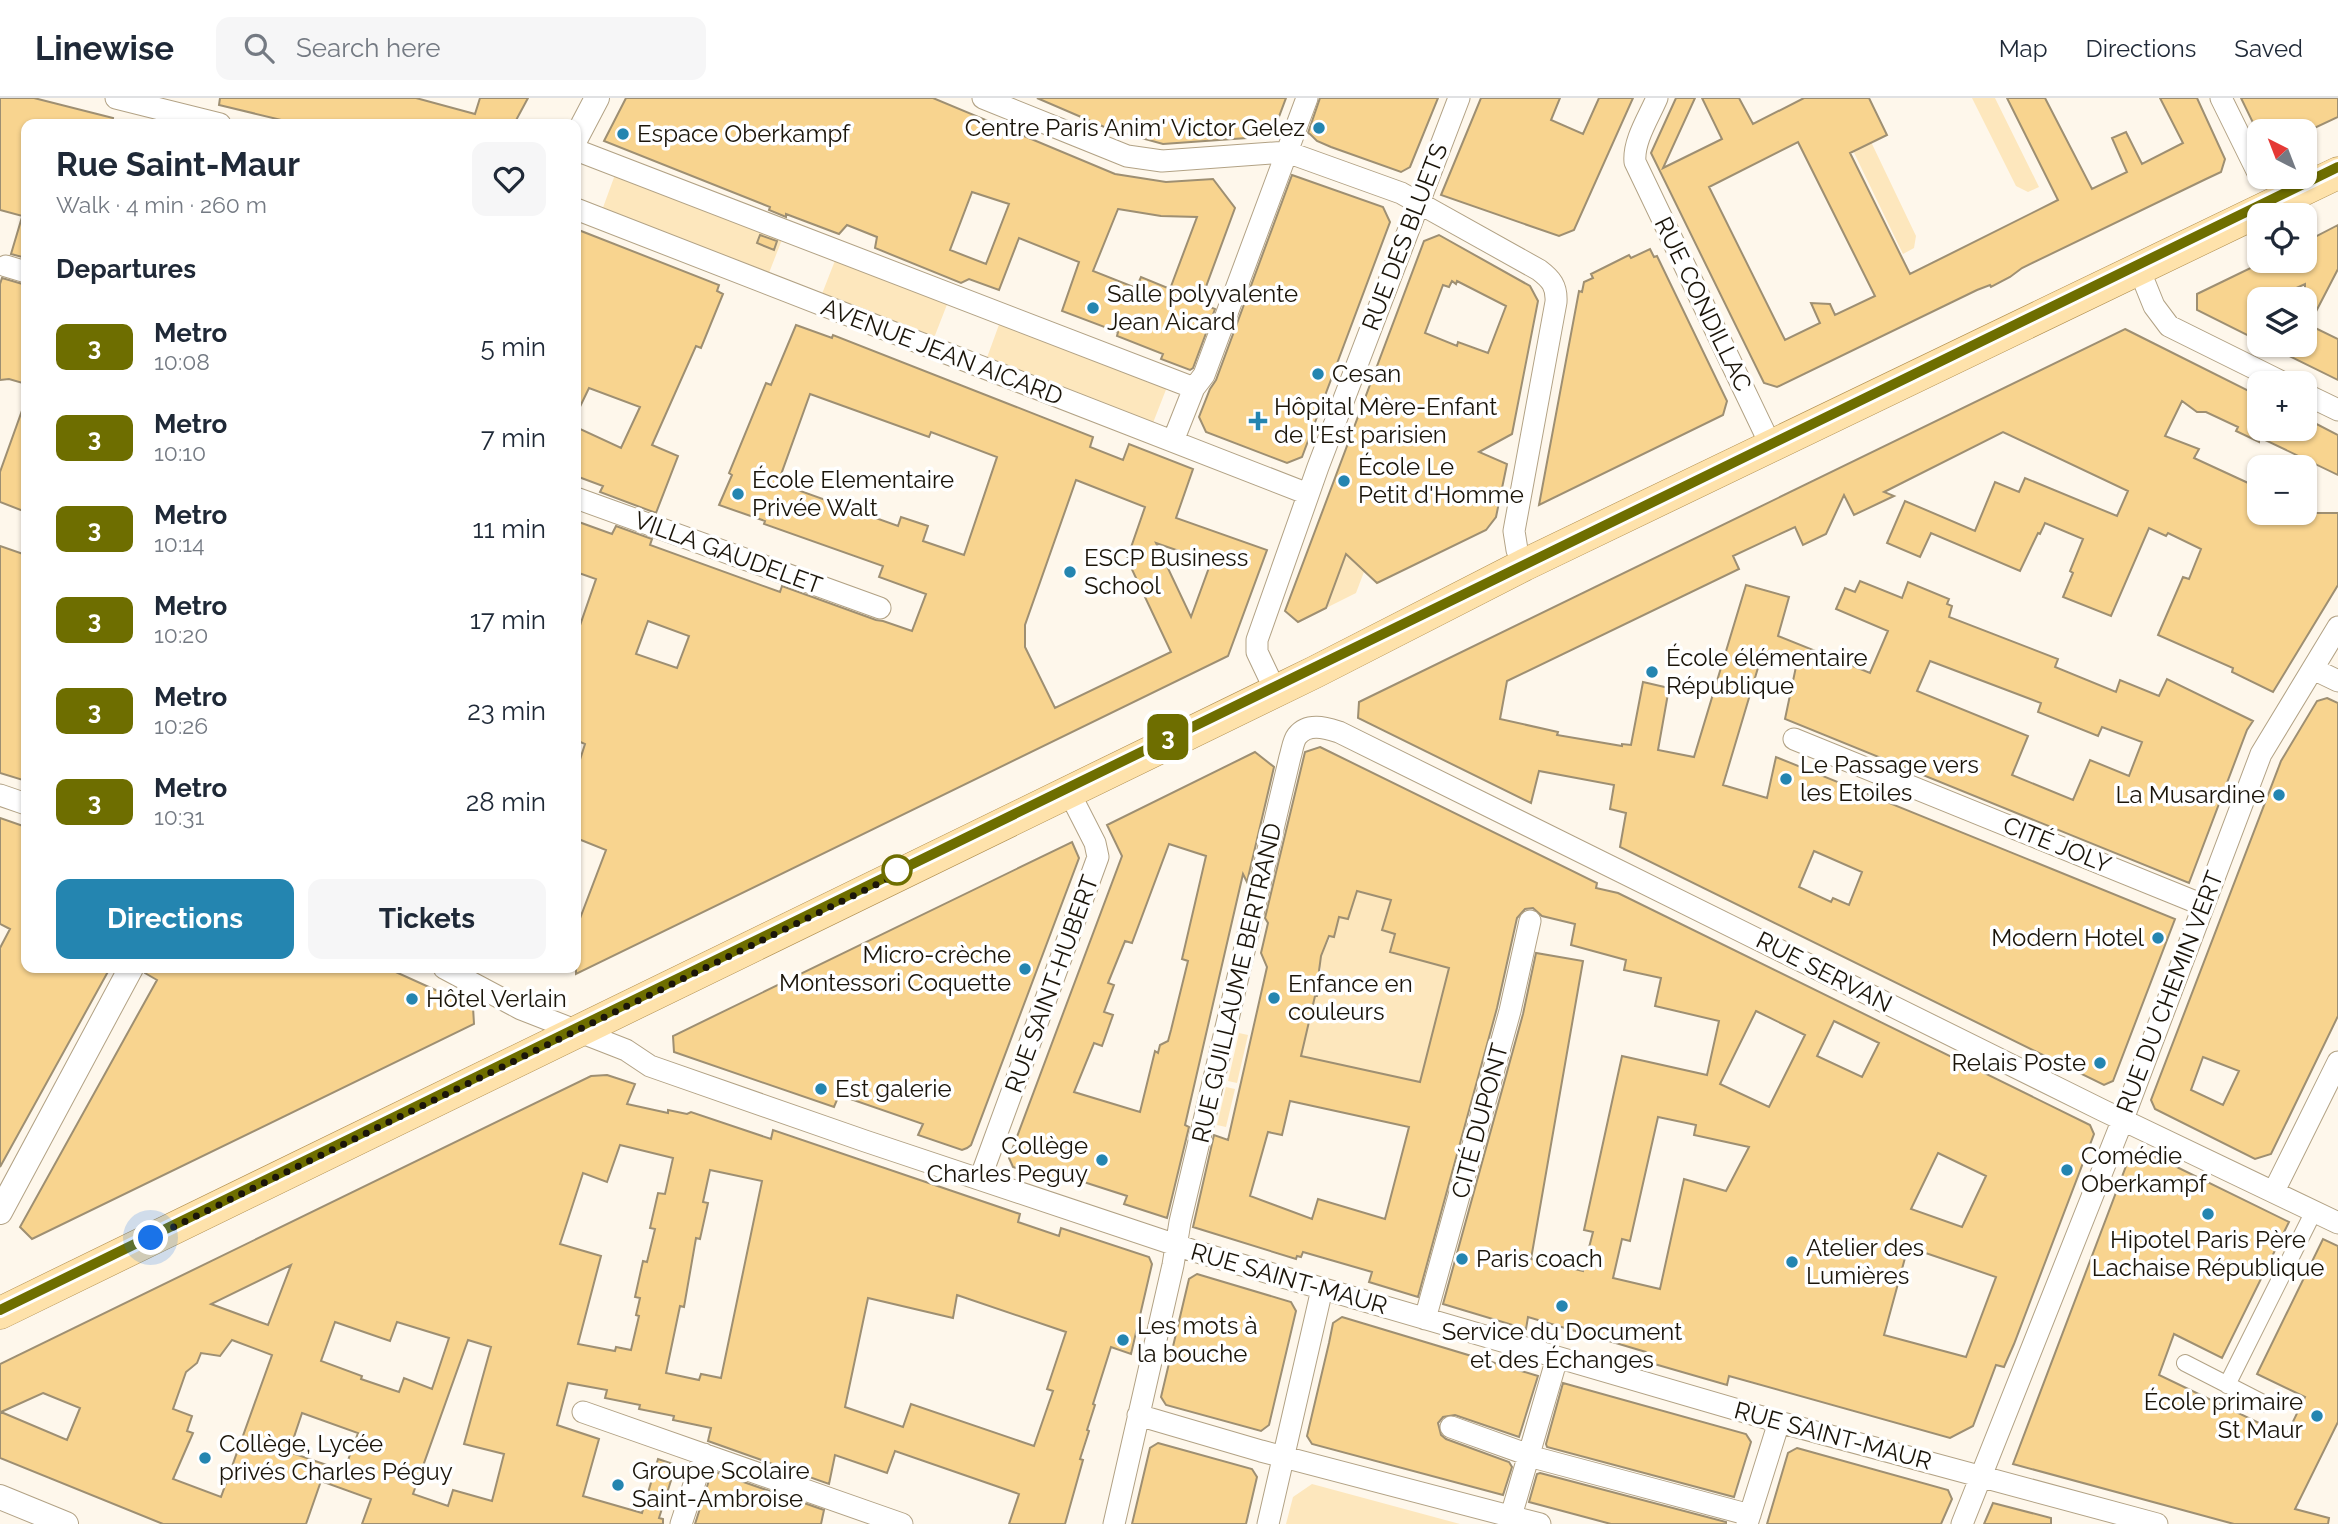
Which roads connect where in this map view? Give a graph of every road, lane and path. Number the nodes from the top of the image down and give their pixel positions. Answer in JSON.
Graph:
{"nodes":[{"id":1,"x":116,"y":98,"type":"edge"},
{"id":2,"x":597,"y":98,"type":"edge"},
{"id":3,"x":983,"y":98,"type":"edge"},
{"id":4,"x":1307,"y":98,"type":"edge"},
{"id":5,"x":1459,"y":98,"type":"edge"},
{"id":6,"x":1657,"y":98,"type":"edge"},
{"id":7,"x":2221,"y":98,"type":"edge"},
{"id":8,"x":200,"y":119,"type":"edge"},
{"id":9,"x":581,"y":128,"type":"edge"},
{"id":10,"x":2247,"y":151,"type":"edge"},
{"id":11,"x":581,"y":152,"type":"edge"},
{"id":12,"x":1287,"y":152,"type":"junction"},
{"id":13,"x":2338,"y":173,"type":"edge"},
{"id":14,"x":2317,"y":176,"type":"edge"},
{"id":15,"x":2258,"y":189,"type":"edge"},
{"id":16,"x":1418,"y":203,"type":"junction"},
{"id":17,"x":581,"y":211,"type":"edge"},
{"id":18,"x":2138,"y":269,"type":"junction"},
{"id":19,"x":2260,"y":371,"type":"edge"},
{"id":20,"x":1194,"y":388,"type":"junction"},
{"id":21,"x":2317,"y":400,"type":"edge"},
{"id":22,"x":2338,"y":410,"type":"edge"},
{"id":23,"x":1173,"y":441,"type":"junction"},
{"id":24,"x":1771,"y":446,"type":"junction"},
{"id":25,"x":1308,"y":494,"type":"junction"},
{"id":26,"x":581,"y":500,"type":"edge"},
{"id":27,"x":1524,"y":565,"type":"junction"},
{"id":28,"x":880,"y":608,"type":"dead end"},
{"id":29,"x":2338,"y":627,"type":"edge"},
{"id":30,"x":2313,"y":669,"type":"junction"},
{"id":31,"x":2338,"y":681,"type":"edge"},
{"id":32,"x":1275,"y":691,"type":"junction"},
{"id":33,"x":1309,"y":727,"type":"joint"},
{"id":34,"x":1794,"y":739,"type":"dead end"},
{"id":35,"x":1069,"y":792,"type":"junction"},
{"id":36,"x":0,"y":795,"type":"edge"},
{"id":37,"x":21,"y":802,"type":"edge"},
{"id":38,"x":2203,"y":905,"type":"junction"},
{"id":39,"x":1530,"y":921,"type":"dead end"},
{"id":40,"x":128,"y":973,"type":"edge"},
{"id":41,"x":454,"y":973,"type":"edge"},
{"id":42,"x":577,"y":1031,"type":"junction"},
{"id":43,"x":2338,"y":1062,"type":"edge"},
{"id":44,"x":2123,"y":1119,"type":"junction"},
{"id":45,"x":981,"y":1179,"type":"junction"},
{"id":46,"x":2274,"y":1191,"type":"junction"},
{"id":47,"x":2314,"y":1211,"type":"junction"},
{"id":48,"x":0,"y":1212,"type":"edge"},
{"id":49,"x":2338,"y":1223,"type":"edge"},
{"id":50,"x":1175,"y":1246,"type":"junction"},
{"id":51,"x":1322,"y":1289,"type":"junction"},
{"id":52,"x":0,"y":1313,"type":"edge"},
{"id":53,"x":1424,"y":1319,"type":"junction"},
{"id":54,"x":1557,"y":1358,"type":"junction"},
{"id":55,"x":2185,"y":1363,"type":"dead end"},
{"id":56,"x":2227,"y":1385,"type":"junction"},
{"id":57,"x":2265,"y":1405,"type":"dead end"},
{"id":58,"x":583,"y":1412,"type":"dead end"},
{"id":59,"x":1138,"y":1415,"type":"junction"},
{"id":60,"x":1779,"y":1422,"type":"junction"},
{"id":61,"x":1451,"y":1427,"type":"dead end"},
{"id":62,"x":704,"y":1454,"type":"junction"},
{"id":63,"x":1528,"y":1455,"type":"junction"},
{"id":64,"x":1283,"y":1457,"type":"junction"},
{"id":65,"x":1981,"y":1476,"type":"junction"},
{"id":66,"x":0,"y":1497,"type":"edge"},
{"id":67,"x":1511,"y":1516,"type":"junction"},
{"id":68,"x":1749,"y":1520,"type":"edge"},
{"id":69,"x":66,"y":1524,"type":"edge"},
{"id":70,"x":681,"y":1524,"type":"edge"},
{"id":71,"x":902,"y":1524,"type":"edge"},
{"id":72,"x":1114,"y":1524,"type":"edge"},
{"id":73,"x":1268,"y":1524,"type":"edge"},
{"id":74,"x":1541,"y":1524,"type":"edge"},
{"id":75,"x":1962,"y":1524,"type":"edge"},
{"id":76,"x":2157,"y":1524,"type":"edge"}],
"edges":[{"from":1,"to":8,"type":"street"},
{"from":2,"to":9,"type":"street"},
{"from":3,"to":12,"type":"street"},
{"from":4,"to":12,"type":"street"},
{"from":5,"to":16,"type":"street","name":"RUE DES BLUETS"},
{"from":6,"to":24,"type":"street","name":"RUE CONDILLAC"},
{"from":7,"to":10,"type":"street"},
{"from":11,"to":20,"type":"street"},
{"from":12,"to":16,"type":"street"},
{"from":12,"to":20,"type":"street"},
{"from":13,"to":14,"type":"main road"},
{"from":15,"to":18,"type":"main road"},
{"from":16,"to":25,"type":"street","name":"RUE DES BLUETS"},
{"from":16,"to":27,"type":"street"},
{"from":17,"to":23,"type":"street","name":"AVENUE JEAN AICARD"},
{"from":18,"to":19,"type":"street"},
{"from":18,"to":24,"type":"main road"},
{"from":20,"to":23,"type":"street"},
{"from":21,"to":22,"type":"street"},
{"from":23,"to":25,"type":"street","name":"AVENUE JEAN AICARD"},
{"from":24,"to":27,"type":"main road"},
{"from":25,"to":32,"type":"street","name":"RUE DES BLUETS"},
{"from":26,"to":28,"type":"street","name":"VILLA GAUDELET"},
{"from":27,"to":32,"type":"main road"},
{"from":29,"to":30,"type":"street","name":"RUE DU CHEMIN VERT"},
{"from":30,"to":31,"type":"street"},
{"from":30,"to":38,"type":"street","name":"RUE DU CHEMIN VERT"},
{"from":32,"to":35,"type":"main road"},
{"from":33,"to":44,"type":"street","name":"RUE SERVAN"},
{"from":33,"to":50,"type":"street","name":"RUE GUILLAUME BERTRAND"},
{"from":34,"to":38,"type":"street","name":"CITÉ JOLY"},
{"from":35,"to":42,"type":"main road"},
{"from":35,"to":45,"type":"street","name":"RUE SAINT-HUBERT"},
{"from":36,"to":37,"type":"street"},
{"from":38,"to":44,"type":"street","name":"RUE DU CHEMIN VERT"},
{"from":39,"to":53,"type":"street","name":"CITÉ DUPONT"},
{"from":40,"to":48,"type":"street"},
{"from":41,"to":42,"type":"street","name":"RUE SAINT-MAUR"},
{"from":42,"to":45,"type":"street","name":"RUE SAINT-MAUR"},
{"from":42,"to":52,"type":"main road"},
{"from":43,"to":46,"type":"street"},
{"from":44,"to":46,"type":"street","name":"RUE SERVAN"},
{"from":44,"to":65,"type":"street","name":"RUE DU CHEMIN VERT"},
{"from":45,"to":50,"type":"street","name":"RUE SAINT-MAUR"},
{"from":46,"to":47,"type":"street","name":"RUE SERVAN"},
{"from":47,"to":49,"type":"street","name":"RUE SERVAN"},
{"from":47,"to":56,"type":"street"},
{"from":50,"to":51,"type":"street","name":"RUE SAINT-MAUR"},
{"from":50,"to":59,"type":"street","name":"RUE GUILLAUME BERTRAND"},
{"from":51,"to":53,"type":"street","name":"RUE SAINT-MAUR"},
{"from":51,"to":64,"type":"street"},
{"from":53,"to":54,"type":"street","name":"RUE SAINT-MAUR"},
{"from":54,"to":60,"type":"street","name":"RUE SAINT-MAUR"},
{"from":54,"to":63,"type":"street"},
{"from":55,"to":56,"type":"street"},
{"from":56,"to":57,"type":"street"},
{"from":58,"to":62,"type":"street"},
{"from":59,"to":64,"type":"street"},
{"from":59,"to":72,"type":"street","name":"RUE GUILLAUME BERTRAND"},
{"from":60,"to":65,"type":"street","name":"RUE SAINT-MAUR"},
{"from":60,"to":68,"type":"street"},
{"from":61,"to":63,"type":"street"},
{"from":62,"to":70,"type":"street"},
{"from":62,"to":71,"type":"street"},
{"from":63,"to":67,"type":"street"},
{"from":63,"to":68,"type":"street"},
{"from":64,"to":67,"type":"street"},
{"from":64,"to":73,"type":"street"},
{"from":65,"to":75,"type":"street","name":"RUE DU CHEMIN VERT"},
{"from":65,"to":76,"type":"street","name":"RUE SAINT-MAUR"},
{"from":66,"to":69,"type":"street"},
{"from":67,"to":74,"type":"street"}]}
